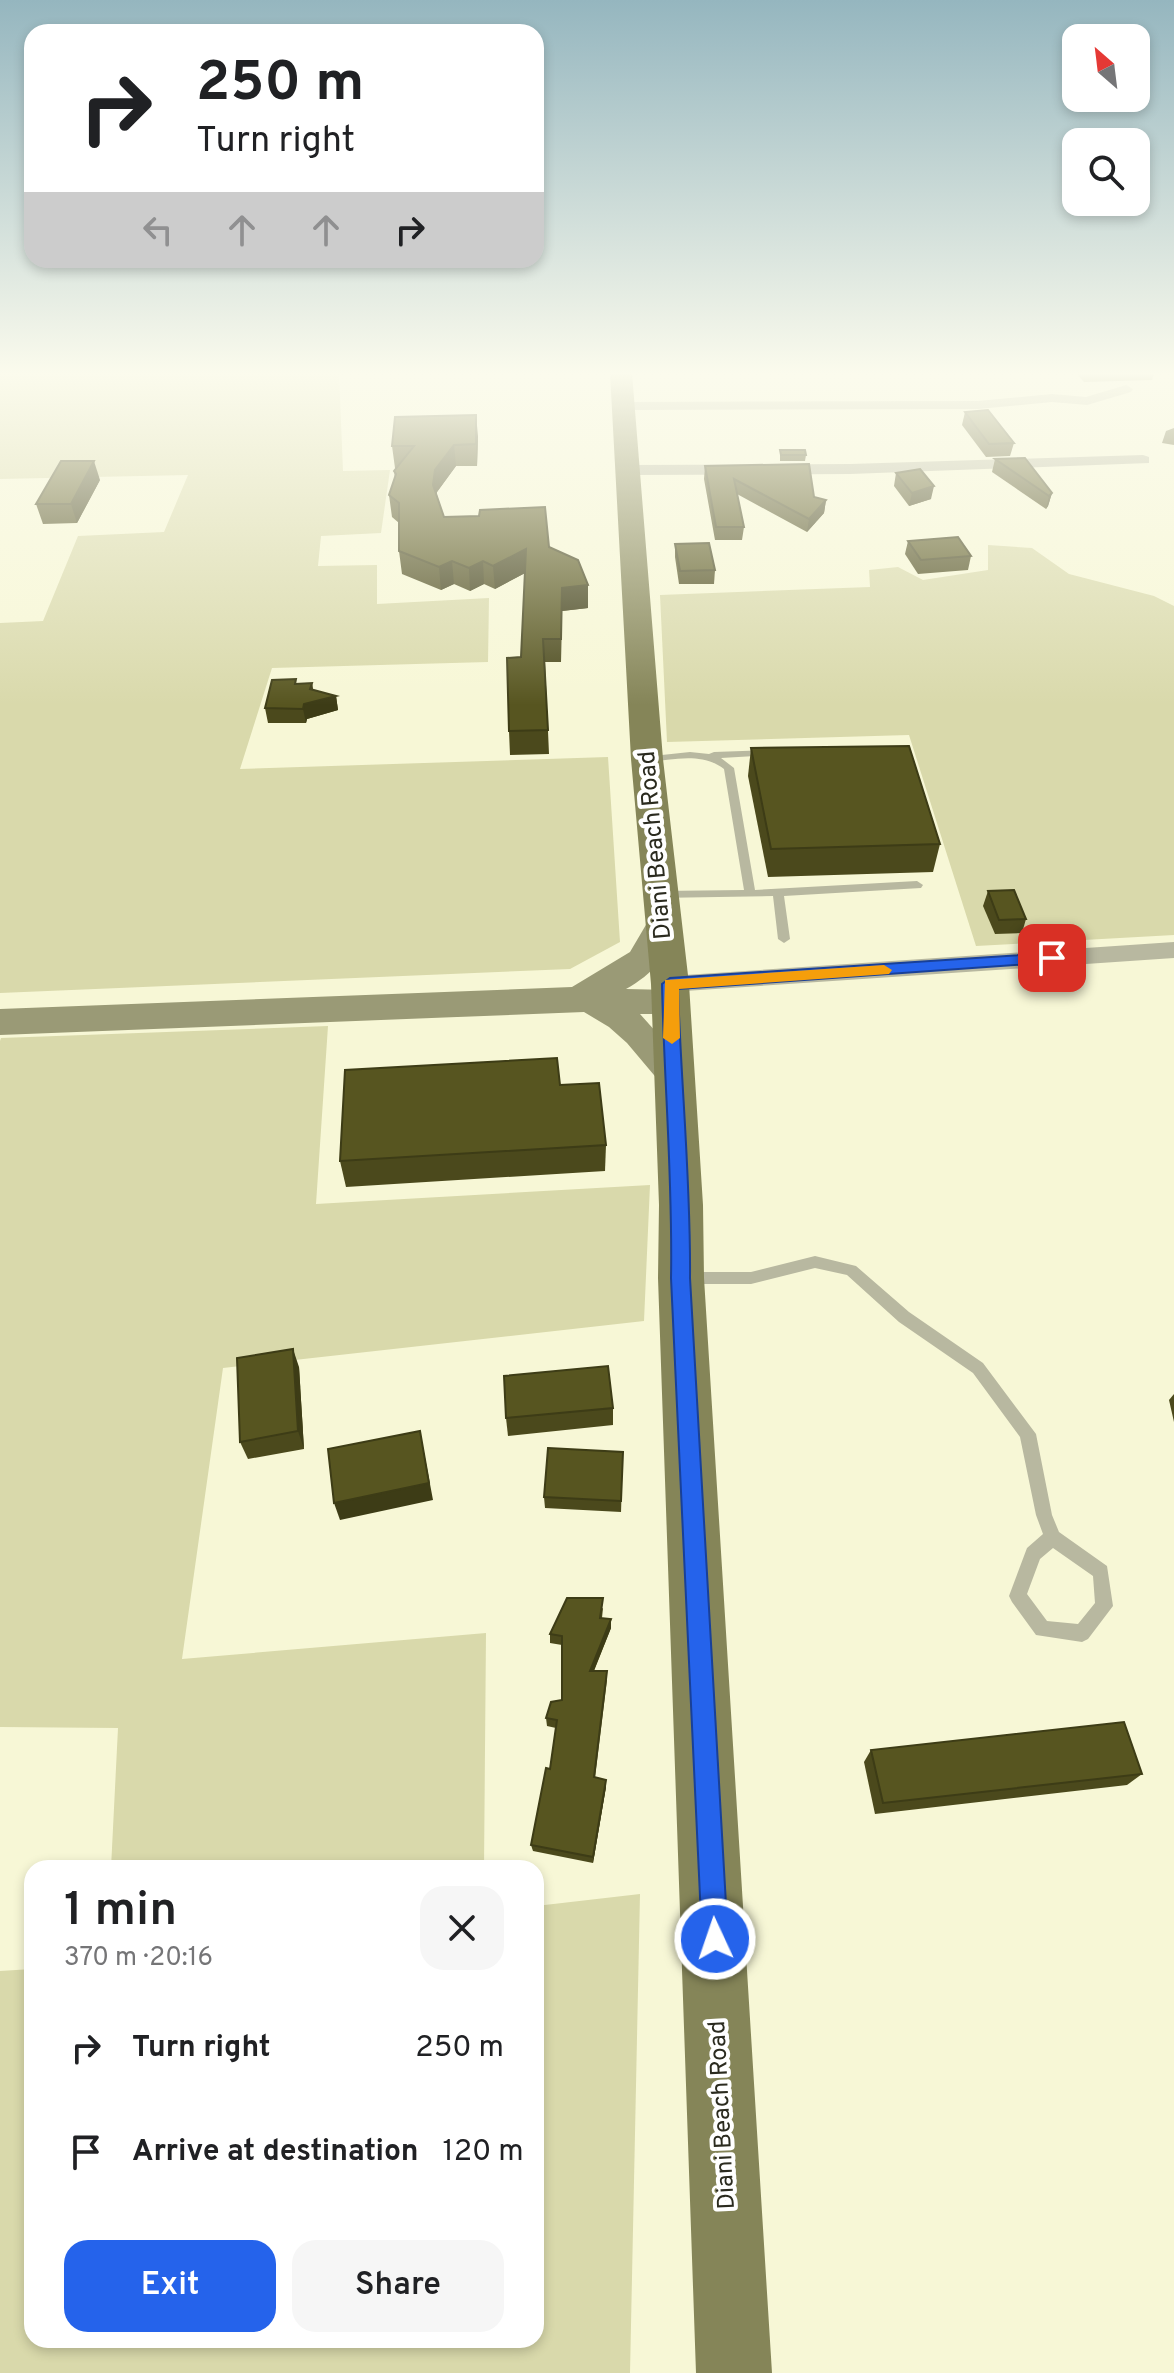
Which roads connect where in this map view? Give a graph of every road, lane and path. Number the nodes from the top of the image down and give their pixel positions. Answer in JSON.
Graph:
{"nodes":[{"id":1,"x":629,"y":484,"type":"edge"},
{"id":2,"x":788,"y":752,"type":"edge"},
{"id":3,"x":710,"y":755,"type":"junction"},
{"id":4,"x":647,"y":759,"type":"junction"},
{"id":5,"x":917,"y":885,"type":"dead end"},
{"id":6,"x":778,"y":893,"type":"junction"},
{"id":7,"x":750,"y":894,"type":"junction"},
{"id":8,"x":661,"y":910,"type":"junction"},
{"id":9,"x":784,"y":939,"type":"dead end"},
{"id":10,"x":1174,"y":950,"type":"edge"},
{"id":11,"x":684,"y":990,"type":"junction"},
{"id":12,"x":589,"y":997,"type":"junction"},
{"id":13,"x":0,"y":1022,"type":"edge"},
{"id":14,"x":672,"y":1071,"type":"junction"},
{"id":15,"x":681,"y":1278,"type":"junction"},
{"id":16,"x":1052,"y":1537,"type":"junction"},
{"id":17,"x":734,"y":2373,"type":"edge"}],
"edges":[{"from":1,"to":4,"type":"main road","name":"Diani Beach Road"},
{"from":2,"to":3,"type":"lane"},
{"from":3,"to":4,"type":"lane"},
{"from":3,"to":7,"type":"lane"},
{"from":4,"to":8,"type":"main road","name":"Diani Beach Road"},
{"from":5,"to":6,"type":"lane"},
{"from":6,"to":7,"type":"lane"},
{"from":6,"to":9,"type":"lane"},
{"from":7,"to":8,"type":"lane"},
{"from":8,"to":11,"type":"main road","name":"Diani Beach Road"},
{"from":8,"to":12,"type":"main road"},
{"from":10,"to":11,"type":"street"},
{"from":11,"to":12,"type":"main road"},
{"from":11,"to":14,"type":"main road","name":"Diani Beach Road"},
{"from":12,"to":13,"type":"main road"},
{"from":12,"to":14,"type":"main road"},
{"from":14,"to":15,"type":"main road","name":"Diani Beach Road"},
{"from":15,"to":16,"type":"lane"},
{"from":15,"to":17,"type":"main road","name":"Diani Beach Road"},
{"from":16,"to":16,"type":"lane"}]}
